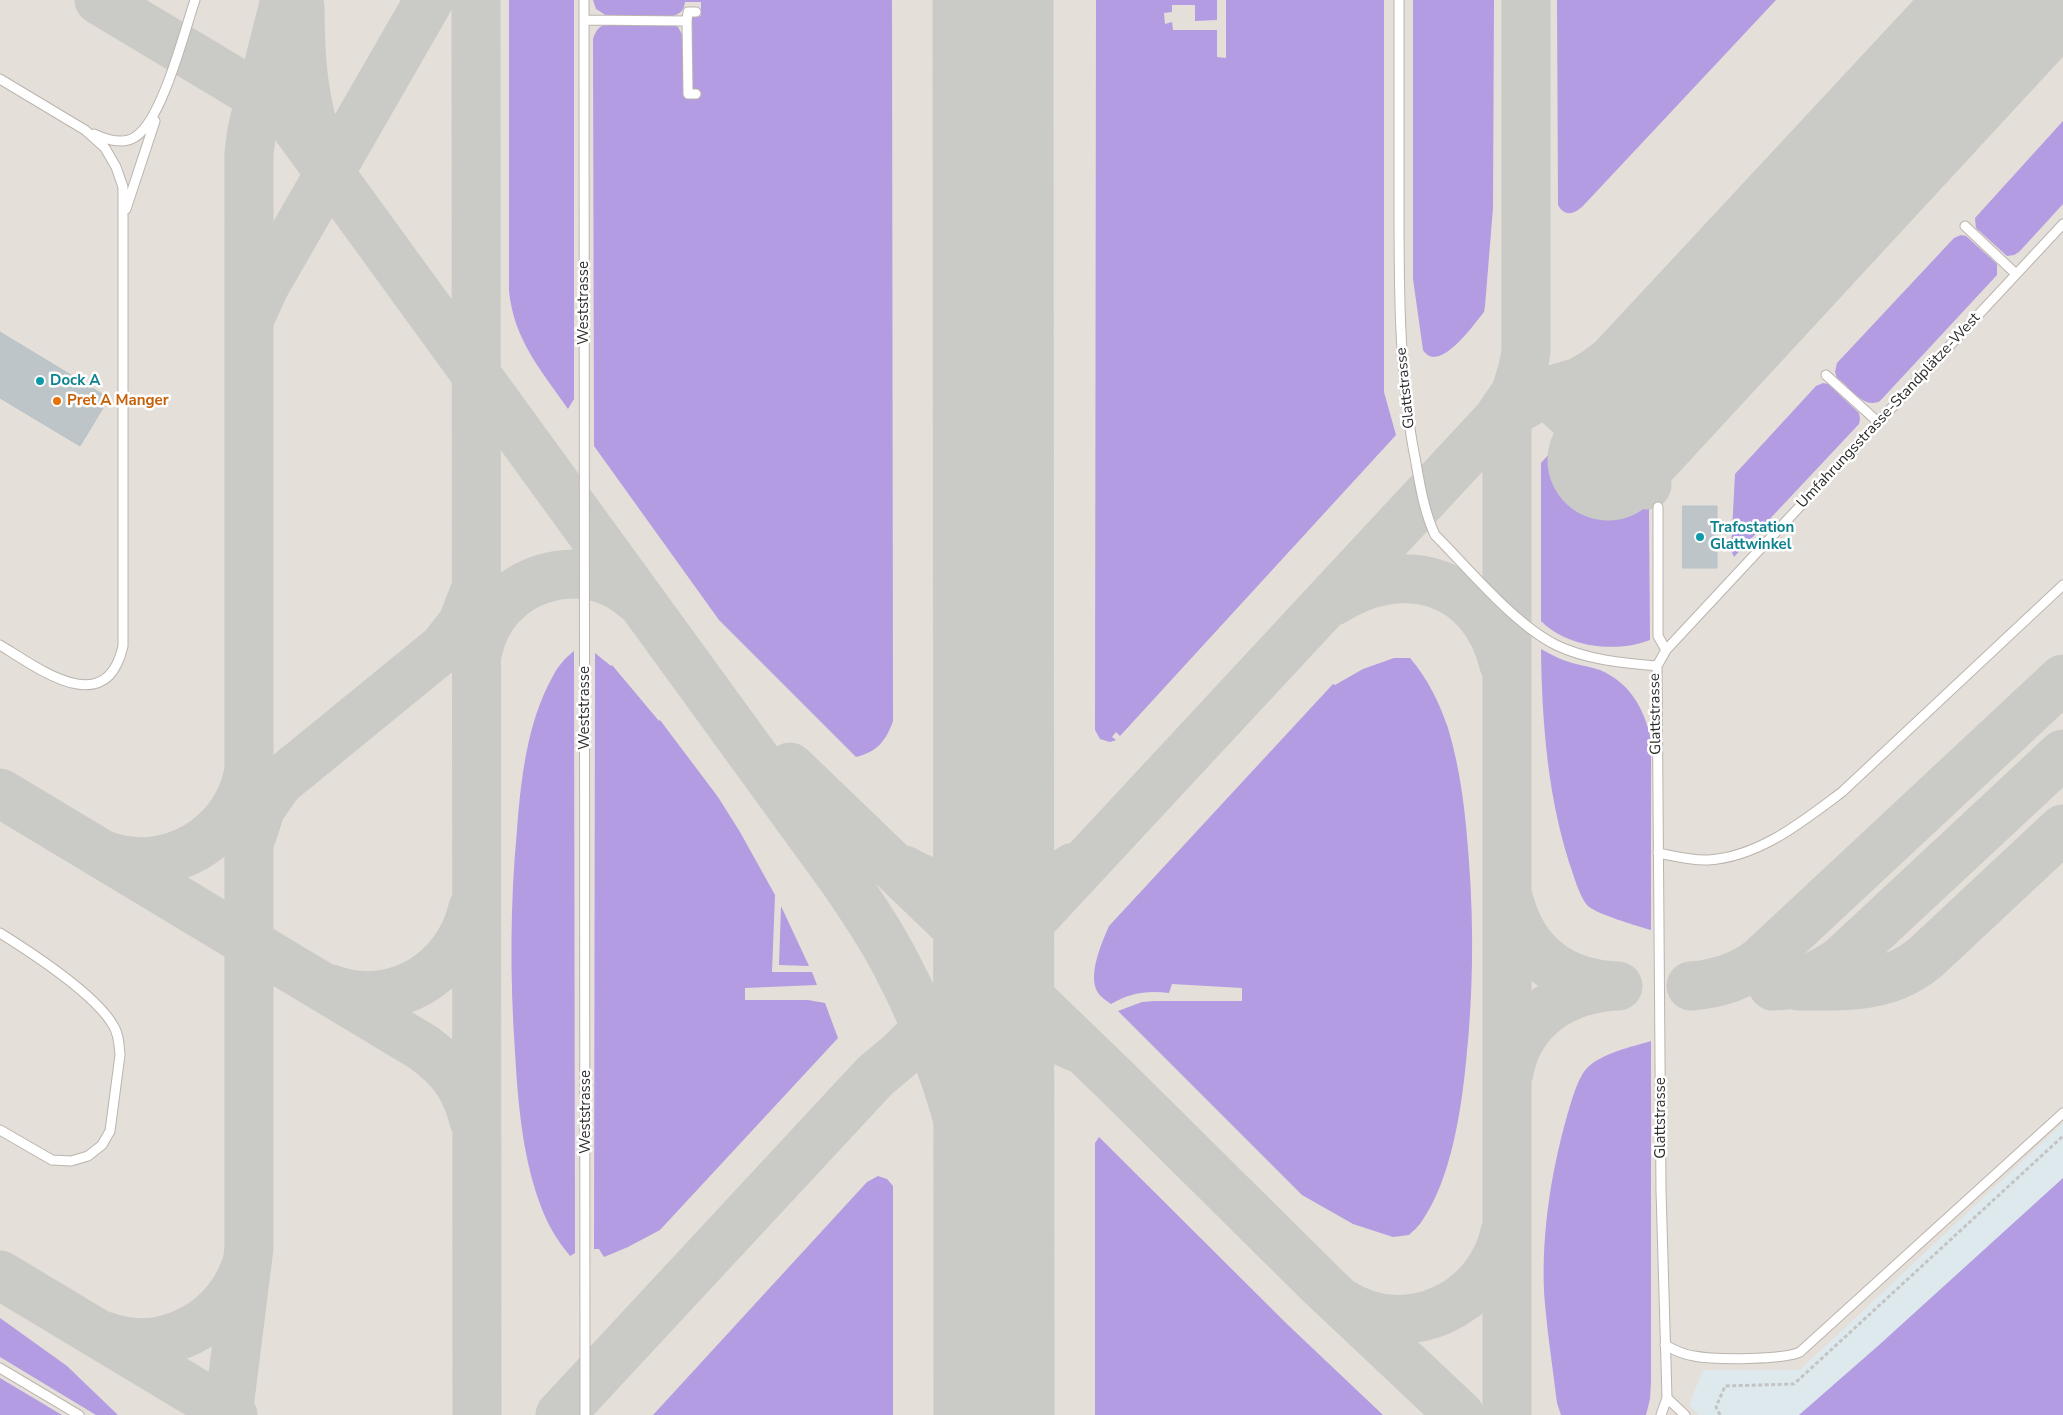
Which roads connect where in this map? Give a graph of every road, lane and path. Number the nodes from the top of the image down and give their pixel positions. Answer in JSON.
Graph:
{"nodes":[{"id":1,"x":195,"y":0,"type":"edge"},
{"id":2,"x":584,"y":0,"type":"edge"},
{"id":3,"x":1399,"y":0,"type":"edge"},
{"id":4,"x":696,"y":12,"type":"dead end"},
{"id":5,"x":584,"y":20,"type":"junction"},
{"id":6,"x":688,"y":20,"type":"junction"},
{"id":7,"x":0,"y":79,"type":"edge"},
{"id":8,"x":696,"y":94,"type":"dead end"},
{"id":9,"x":159,"y":107,"type":"junction"},
{"id":10,"x":85,"y":130,"type":"junction"},
{"id":11,"x":124,"y":220,"type":"junction"},
{"id":12,"x":2063,"y":224,"type":"edge"},
{"id":13,"x":1965,"y":226,"type":"dead end"},
{"id":14,"x":2016,"y":274,"type":"junction"},
{"id":15,"x":1826,"y":375,"type":"dead end"},
{"id":16,"x":1878,"y":422,"type":"junction"},
{"id":17,"x":1658,"y":507,"type":"dead end"},
{"id":18,"x":2063,"y":585,"type":"edge"},
{"id":19,"x":0,"y":646,"type":"edge"},
{"id":20,"x":1666,"y":650,"type":"junction"},
{"id":21,"x":1657,"y":666,"type":"junction"},
{"id":22,"x":1658,"y":853,"type":"junction"},
{"id":23,"x":0,"y":933,"type":"edge"},
{"id":24,"x":2063,"y":1113,"type":"edge"},
{"id":25,"x":0,"y":1130,"type":"edge"},
{"id":26,"x":1665,"y":1345,"type":"junction"},
{"id":27,"x":0,"y":1368,"type":"edge"},
{"id":28,"x":1667,"y":1398,"type":"junction"},
{"id":29,"x":78,"y":1415,"type":"edge"},
{"id":30,"x":585,"y":1415,"type":"edge"},
{"id":31,"x":1661,"y":1415,"type":"edge"},
{"id":32,"x":1686,"y":1415,"type":"edge"}],
"edges":[{"from":1,"to":9,"type":"lane"},
{"from":2,"to":5,"type":"lane","name":"Weststrasse"},
{"from":3,"to":21,"type":"lane","name":"Glattstrasse"},
{"from":4,"to":6,"type":"lane"},
{"from":5,"to":6,"type":"lane"},
{"from":5,"to":30,"type":"lane","name":"Weststrasse"},
{"from":6,"to":8,"type":"lane"},
{"from":7,"to":10,"type":"lane"},
{"from":9,"to":10,"type":"lane"},
{"from":9,"to":11,"type":"lane"},
{"from":10,"to":11,"type":"lane"},
{"from":11,"to":19,"type":"lane"},
{"from":12,"to":14,"type":"lane","name":"Umfahrungsstrasse-Standplätze-West"},
{"from":13,"to":14,"type":"lane"},
{"from":14,"to":16,"type":"lane","name":"Umfahrungsstrasse-Standplätze-West"},
{"from":15,"to":16,"type":"lane"},
{"from":16,"to":20,"type":"lane","name":"Umfahrungsstrasse-Standplätze-West"},
{"from":17,"to":20,"type":"lane"},
{"from":18,"to":22,"type":"lane"},
{"from":20,"to":21,"type":"lane","name":"Umfahrungsstrasse-Standplätze-West"},
{"from":21,"to":22,"type":"lane","name":"Glattstrasse"},
{"from":22,"to":26,"type":"lane","name":"Glattstrasse"},
{"from":23,"to":25,"type":"lane"},
{"from":24,"to":26,"type":"lane"},
{"from":26,"to":28,"type":"lane","name":"Glattstrasse"},
{"from":27,"to":29,"type":"lane"},
{"from":28,"to":31,"type":"lane","name":"Glattstrasse"},
{"from":28,"to":32,"type":"lane"}]}
